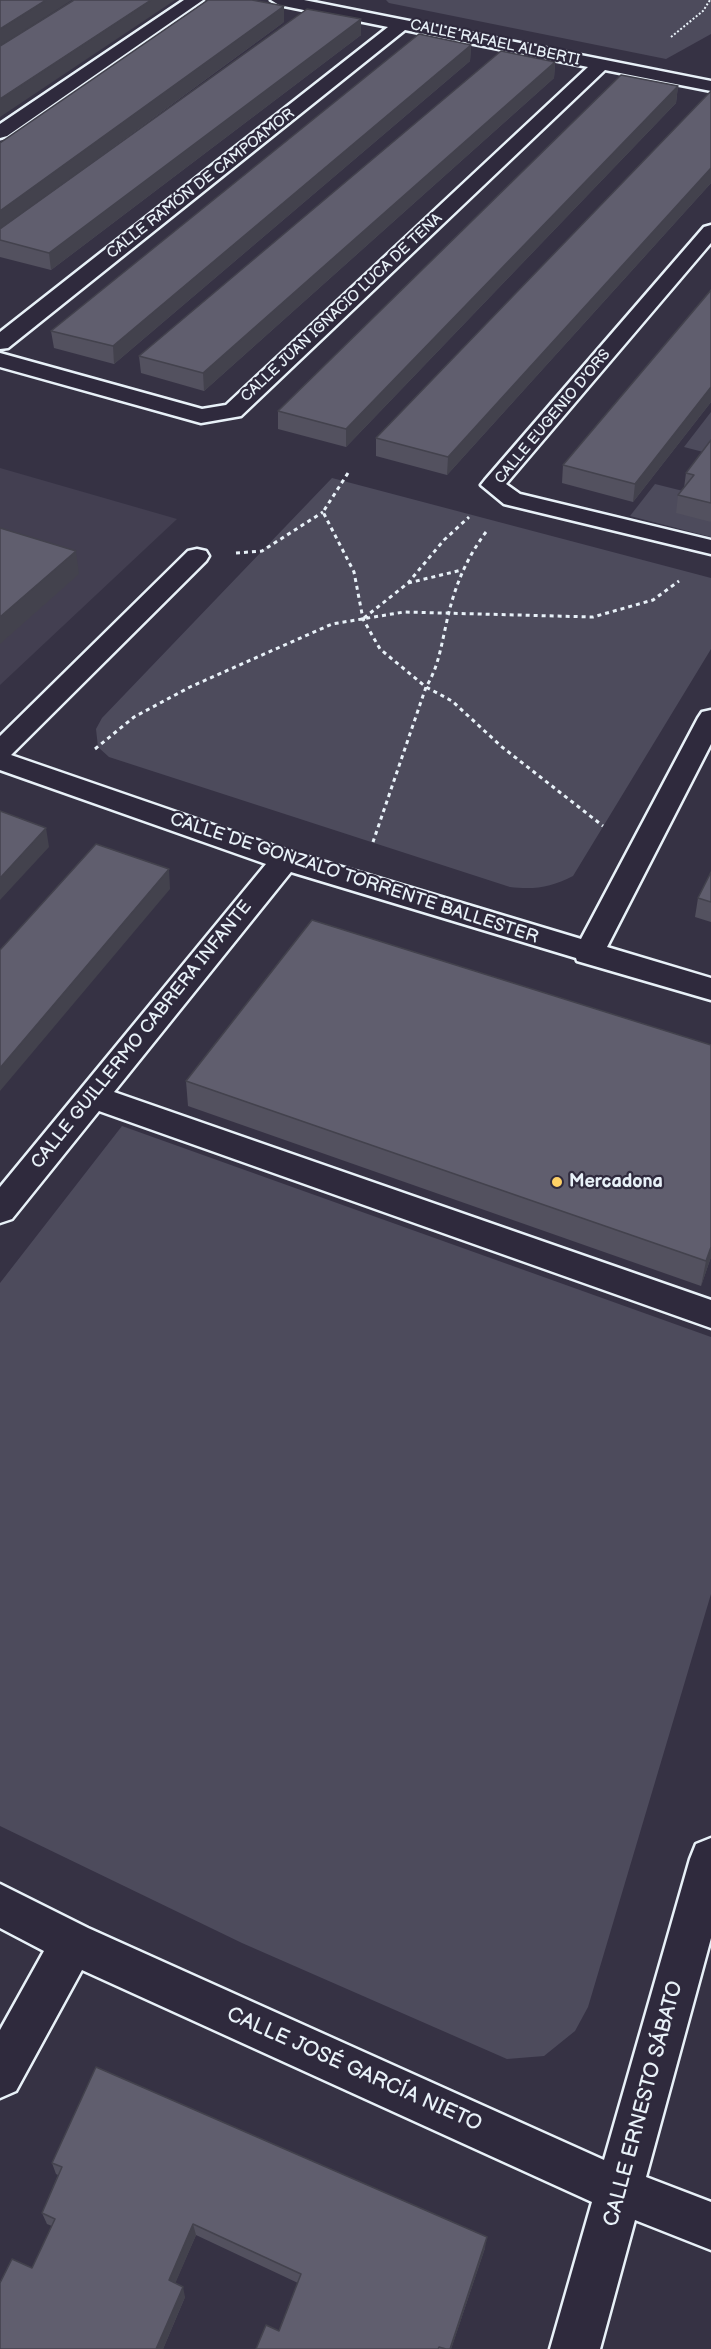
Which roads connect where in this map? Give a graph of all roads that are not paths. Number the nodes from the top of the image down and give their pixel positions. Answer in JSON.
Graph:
{"nodes":[{"id":1,"x":195,"y":0,"type":"edge"},
{"id":2,"x":279,"y":0,"type":"edge"},
{"id":3,"x":339,"y":5,"type":"edge"},
{"id":4,"x":402,"y":24,"type":"junction"},
{"id":5,"x":600,"y":65,"type":"junction"},
{"id":6,"x":711,"y":86,"type":"edge"},
{"id":7,"x":0,"y":132,"type":"edge"},
{"id":8,"x":711,"y":231,"type":"edge"},
{"id":9,"x":0,"y":343,"type":"edge"},
{"id":10,"x":0,"y":360,"type":"edge"},
{"id":11,"x":711,"y":547,"type":"edge"},
{"id":12,"x":197,"y":556,"type":"road end"},
{"id":13,"x":708,"y":730,"type":"edge"},
{"id":14,"x":0,"y":751,"type":"edge"},
{"id":15,"x":0,"y":761,"type":"edge"},
{"id":16,"x":285,"y":860,"type":"junction"},
{"id":17,"x":588,"y":954,"type":"junction"},
{"id":18,"x":711,"y":989,"type":"edge"},
{"id":19,"x":92,"y":1096,"type":"junction"},
{"id":20,"x":0,"y":1210,"type":"edge"},
{"id":21,"x":711,"y":1314,"type":"edge"},
{"id":22,"x":711,"y":1859,"type":"edge"},
{"id":23,"x":0,"y":1905,"type":"edge"},
{"id":24,"x":73,"y":1943,"type":"junction"},
{"id":25,"x":0,"y":2075,"type":"edge"},
{"id":26,"x":620,"y":2191,"type":"junction"},
{"id":27,"x":711,"y":2226,"type":"edge"},
{"id":28,"x":575,"y":2349,"type":"edge"}],
"edges":[{"from":1,"to":7,"type":"street"},
{"from":2,"to":3,"type":"street","name":"CALLE RAFAEL ALBERTI"},
{"from":3,"to":4,"type":"street","name":"CALLE RAFAEL ALBERTI"},
{"from":4,"to":5,"type":"street","name":"CALLE RAFAEL ALBERTI"},
{"from":4,"to":9,"type":"street","name":"CALLE RAMÓN DE CAMPOAMOR"},
{"from":5,"to":6,"type":"street","name":"CALLE RAFAEL ALBERTI"},
{"from":5,"to":10,"type":"street","name":"CALLE JUAN IGNACIO LUCA DE TENA"},
{"from":8,"to":11,"type":"street","name":"CALLE EUGENIO D'ORS"},
{"from":12,"to":14,"type":"street"},
{"from":13,"to":17,"type":"street"},
{"from":15,"to":16,"type":"street","name":"CALLE DE GONZALO TORRENTE BALLESTER"},
{"from":16,"to":17,"type":"street","name":"CALLE DE GONZALO TORRENTE BALLESTER"},
{"from":16,"to":19,"type":"street","name":"CALLE GUILLERMO CABRERA INFANTE"},
{"from":17,"to":18,"type":"street","name":"CALLE DE GONZALO TORRENTE BALLESTER"},
{"from":19,"to":20,"type":"street","name":"CALLE GUILLERMO CABRERA INFANTE"},
{"from":19,"to":21,"type":"street"},
{"from":22,"to":26,"type":"street","name":"CALLE ERNESTO SÁBATO"},
{"from":23,"to":24,"type":"street","name":"CALLE JOSÉ GARCÍA NIETO"},
{"from":24,"to":25,"type":"street"},
{"from":24,"to":26,"type":"street","name":"CALLE JOSÉ GARCÍA NIETO"},
{"from":26,"to":27,"type":"street","name":"CALLE JOSÉ GARCÍA NIETO"},
{"from":26,"to":28,"type":"street","name":"CALLE ERNESTO SÁBATO"}]}
